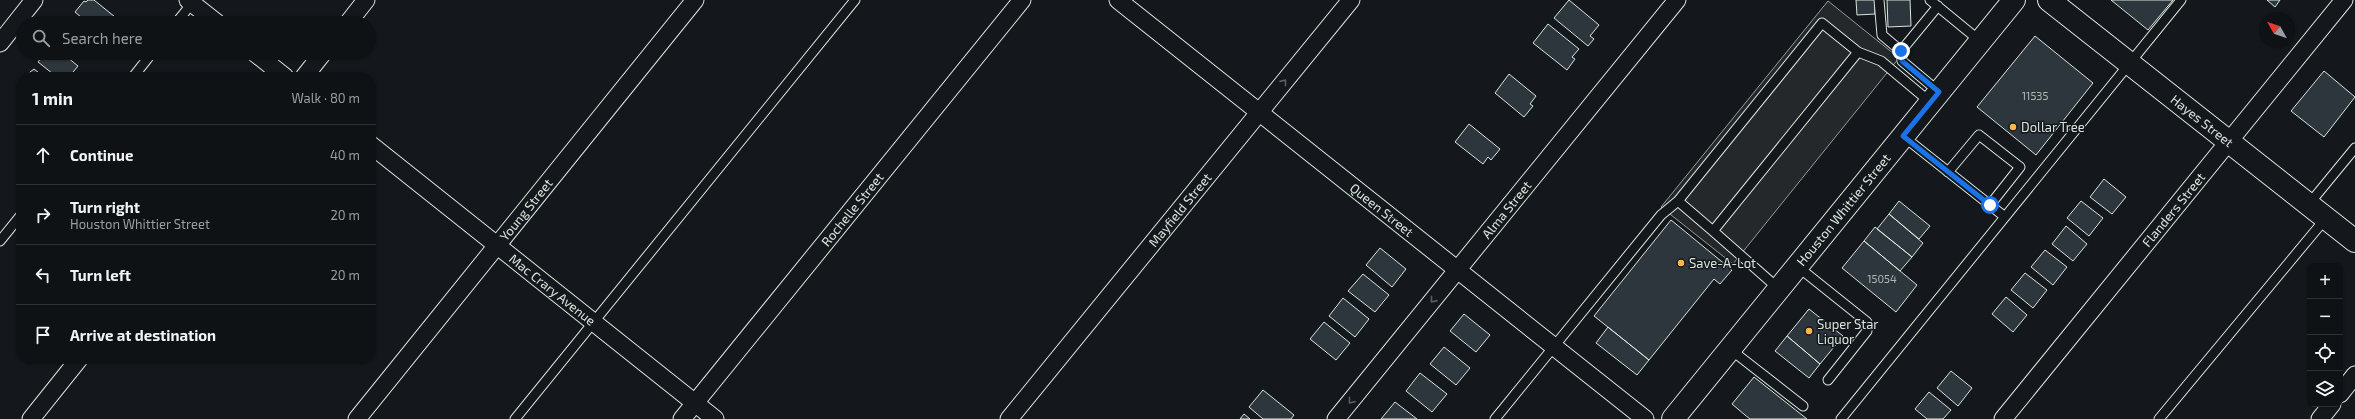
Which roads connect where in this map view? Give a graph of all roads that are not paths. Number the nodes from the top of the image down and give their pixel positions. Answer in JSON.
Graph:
{"nodes":[{"id":1,"x":34,"y":0,"type":"edge"},
{"id":2,"x":366,"y":0,"type":"edge"},
{"id":3,"x":695,"y":0,"type":"edge"},
{"id":4,"x":855,"y":0,"type":"edge"},
{"id":5,"x":1022,"y":0,"type":"edge"},
{"id":6,"x":1118,"y":0,"type":"edge"},
{"id":7,"x":1351,"y":0,"type":"edge"},
{"id":8,"x":1677,"y":0,"type":"edge"},
{"id":9,"x":1879,"y":0,"type":"edge"},
{"id":10,"x":1930,"y":0,"type":"edge"},
{"id":11,"x":2014,"y":0,"type":"edge"},
{"id":12,"x":2049,"y":0,"type":"edge"},
{"id":13,"x":2182,"y":0,"type":"edge"},
{"id":14,"x":2344,"y":0,"type":"edge"},
{"id":15,"x":192,"y":1,"type":"edge"},
{"id":16,"x":1938,"y":6,"type":"junction"},
{"id":17,"x":21,"y":16,"type":"edge"},
{"id":18,"x":181,"y":16,"type":"edge"},
{"id":19,"x":209,"y":16,"type":"edge"},
{"id":20,"x":353,"y":16,"type":"edge"},
{"id":21,"x":16,"y":23,"type":"edge"},
{"id":22,"x":1980,"y":41,"type":"junction"},
{"id":23,"x":0,"y":43,"type":"edge"},
{"id":24,"x":1901,"y":51,"type":"junction"},
{"id":25,"x":1858,"y":52,"type":"junction"},
{"id":26,"x":146,"y":60,"type":"edge"},
{"id":27,"x":264,"y":60,"type":"edge"},
{"id":28,"x":317,"y":60,"type":"edge"},
{"id":29,"x":2130,"y":63,"type":"junction"},
{"id":30,"x":136,"y":72,"type":"edge"},
{"id":31,"x":279,"y":72,"type":"edge"},
{"id":32,"x":308,"y":72,"type":"edge"},
{"id":33,"x":1935,"y":97,"type":"junction"},
{"id":34,"x":1259,"y":112,"type":"junction"},
{"id":35,"x":1903,"y":136,"type":"junction"},
{"id":36,"x":2229,"y":142,"type":"junction"},
{"id":37,"x":2355,"y":148,"type":"edge"},
{"id":38,"x":376,"y":149,"type":"edge"},
{"id":39,"x":1948,"y":172,"type":"junction"},
{"id":40,"x":1678,"y":202,"type":"junction"},
{"id":41,"x":2309,"y":204,"type":"junction"},
{"id":42,"x":1990,"y":205,"type":"junction"},
{"id":43,"x":2005,"y":217,"type":"junction"},
{"id":44,"x":2326,"y":218,"type":"junction"},
{"id":45,"x":16,"y":221,"type":"edge"},
{"id":46,"x":1713,"y":231,"type":"junction"},
{"id":47,"x":0,"y":241,"type":"edge"},
{"id":48,"x":2355,"y":241,"type":"edge"},
{"id":49,"x":496,"y":245,"type":"junction"},
{"id":50,"x":1797,"y":266,"type":"junction"},
{"id":51,"x":1458,"y":270,"type":"junction"},
{"id":52,"x":1779,"y":289,"type":"junction"},
{"id":53,"x":593,"y":321,"type":"junction"},
{"id":54,"x":1555,"y":346,"type":"junction"},
{"id":55,"x":1730,"y":349,"type":"junction"},
{"id":56,"x":75,"y":364,"type":"edge"},
{"id":57,"x":2355,"y":375,"type":"edge"},
{"id":58,"x":1828,"y":380,"type":"dead end"},
{"id":59,"x":2343,"y":390,"type":"edge"},
{"id":60,"x":695,"y":403,"type":"junction"},
{"id":61,"x":1802,"y":406,"type":"dead end"},
{"id":62,"x":2330,"y":407,"type":"edge"},
{"id":63,"x":31,"y":419,"type":"edge"},
{"id":64,"x":357,"y":419,"type":"edge"},
{"id":65,"x":514,"y":419,"type":"edge"},
{"id":66,"x":682,"y":419,"type":"edge"},
{"id":67,"x":715,"y":419,"type":"edge"},
{"id":68,"x":1009,"y":419,"type":"edge"},
{"id":69,"x":1336,"y":419,"type":"edge"},
{"id":70,"x":1496,"y":419,"type":"edge"},
{"id":71,"x":1645,"y":419,"type":"edge"},
{"id":72,"x":1673,"y":419,"type":"edge"},
{"id":73,"x":1841,"y":419,"type":"edge"},
{"id":74,"x":2004,"y":419,"type":"edge"},
{"id":75,"x":2158,"y":419,"type":"edge"},
{"id":76,"x":2320,"y":419,"type":"edge"}],
"edges":[{"from":1,"to":17,"type":"street"},
{"from":2,"to":20,"type":"street"},
{"from":3,"to":49,"type":"street","name":"Young Street"},
{"from":4,"to":53,"type":"lane"},
{"from":5,"to":60,"type":"street","name":"Rochelle Street"},
{"from":6,"to":34,"type":"street","name":"Queen Street"},
{"from":34,"to":7,"type":"street","name":"Mayfield Street","one_way":true},
{"from":8,"to":51,"type":"street","name":"Alma Street"},
{"from":9,"to":24,"type":"lane"},
{"from":10,"to":16,"type":"lane"},
{"from":11,"to":22,"type":"street","name":"Houston Whittier Street"},
{"from":12,"to":29,"type":"street","name":"Hayes Street"},
{"from":13,"to":29,"type":"lane"},
{"from":14,"to":36,"type":"street","name":"Flanders Street"},
{"from":15,"to":18,"type":"lane"},
{"from":15,"to":19,"type":"street"},
{"from":16,"to":22,"type":"lane"},
{"from":16,"to":24,"type":"lane"},
{"from":21,"to":23,"type":"street"},
{"from":22,"to":33,"type":"street","name":"Houston Whittier Street"},
{"from":24,"to":33,"type":"lane"},
{"from":25,"to":33,"type":"lane"},
{"from":25,"to":40,"type":"lane"},
{"from":25,"to":46,"type":"lane"},
{"from":26,"to":30,"type":"lane"},
{"from":27,"to":31,"type":"street"},
{"from":28,"to":32,"type":"street"},
{"from":29,"to":36,"type":"street","name":"Hayes Street"},
{"from":29,"to":43,"type":"lane"},
{"from":33,"to":35,"type":"street","name":"Houston Whittier Street"},
{"from":34,"to":51,"type":"street","name":"Queen Street"},
{"from":34,"to":68,"type":"street","name":"Mayfield Street"},
{"from":35,"to":39,"type":"lane"},
{"from":35,"to":50,"type":"street","name":"Houston Whittier Street"},
{"from":36,"to":41,"type":"street","name":"Hayes Street"},
{"from":36,"to":74,"type":"street","name":"Flanders Street"},
{"from":37,"to":41,"type":"lane"},
{"from":38,"to":49,"type":"street","name":"Mac Crary Avenue"},
{"from":39,"to":42,"type":"lane"},
{"from":39,"to":42,"type":"lane"},
{"from":40,"to":46,"type":"lane"},
{"from":40,"to":54,"type":"lane"},
{"from":41,"to":44,"type":"street","name":"Hayes Street"},
{"from":42,"to":43,"type":"lane"},
{"from":43,"to":73,"type":"lane"},
{"from":44,"to":48,"type":"street","name":"Hayes Street"},
{"from":44,"to":75,"type":"lane"},
{"from":45,"to":47,"type":"lane"},
{"from":46,"to":52,"type":"lane"},
{"from":49,"to":53,"type":"street","name":"Mac Crary Avenue"},
{"from":49,"to":64,"type":"street","name":"Young Street"},
{"from":50,"to":52,"type":"street","name":"Houston Whittier Street"},
{"from":50,"to":58,"type":"lane"},
{"from":51,"to":54,"type":"street","name":"Queen Street"},
{"from":51,"to":69,"type":"street","name":"Alma Street","one_way":true},
{"from":52,"to":55,"type":"street","name":"Houston Whittier Street"},
{"from":53,"to":60,"type":"street","name":"Mac Crary Avenue"},
{"from":53,"to":65,"type":"lane"},
{"from":54,"to":70,"type":"lane"},
{"from":54,"to":71,"type":"street","name":"Queen Street"},
{"from":55,"to":61,"type":"lane"},
{"from":55,"to":72,"type":"street","name":"Houston Whittier Street"},
{"from":56,"to":63,"type":"street"},
{"from":57,"to":59,"type":"street"},
{"from":60,"to":66,"type":"street","name":"Rochelle Street"},
{"from":60,"to":67,"type":"street","name":"Mac Crary Avenue"},
{"from":62,"to":76,"type":"street"}]}
